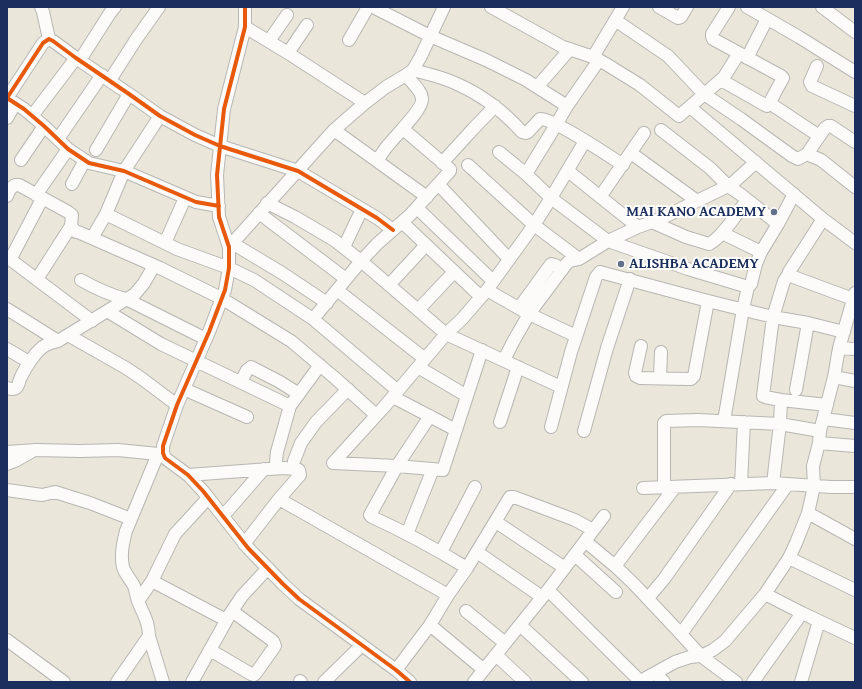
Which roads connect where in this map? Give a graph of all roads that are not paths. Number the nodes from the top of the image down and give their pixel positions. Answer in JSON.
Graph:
{"nodes":[{"id":1,"x":41,"y":7,"type":"edge"},
{"id":2,"x":115,"y":7,"type":"edge"},
{"id":3,"x":159,"y":7,"type":"edge"},
{"id":4,"x":245,"y":7,"type":"edge"},
{"id":5,"x":368,"y":7,"type":"edge"},
{"id":6,"x":373,"y":7,"type":"edge"},
{"id":7,"x":444,"y":7,"type":"edge"},
{"id":8,"x":491,"y":7,"type":"edge"},
{"id":9,"x":623,"y":7,"type":"edge"},
{"id":10,"x":659,"y":7,"type":"edge"},
{"id":11,"x":687,"y":7,"type":"edge"},
{"id":12,"x":729,"y":7,"type":"edge"},
{"id":13,"x":747,"y":7,"type":"edge"},
{"id":14,"x":822,"y":7,"type":"edge"},
{"id":15,"x":287,"y":15,"type":"dead end"},
{"id":16,"x":767,"y":19,"type":"junction"},
{"id":17,"x":615,"y":20,"type":"junction"},
{"id":18,"x":307,"y":25,"type":"dead end"},
{"id":19,"x":245,"y":27,"type":"junction"},
{"id":20,"x":855,"y":32,"type":"edge"},
{"id":21,"x":430,"y":36,"type":"junction"},
{"id":22,"x":49,"y":39,"type":"junction"},
{"id":23,"x":349,"y":40,"type":"dead end"},
{"id":24,"x":269,"y":41,"type":"junction"},
{"id":25,"x":570,"y":49,"type":"junction"},
{"id":26,"x":288,"y":53,"type":"junction"},
{"id":27,"x":743,"y":55,"type":"junction"},
{"id":28,"x":78,"y":59,"type":"junction"},
{"id":29,"x":596,"y":59,"type":"junction"},
{"id":30,"x":852,"y":65,"type":"edge"},
{"id":31,"x":817,"y":66,"type":"dead end"},
{"id":32,"x":409,"y":72,"type":"junction"},
{"id":33,"x":106,"y":78,"type":"junction"},
{"id":34,"x":721,"y":80,"type":"junction"},
{"id":35,"x":538,"y":86,"type":"junction"},
{"id":36,"x":129,"y":94,"type":"junction"},
{"id":37,"x":704,"y":94,"type":"junction"},
{"id":38,"x":366,"y":103,"type":"junction"},
{"id":39,"x":15,"y":104,"type":"junction"},
{"id":40,"x":771,"y":104,"type":"junction"},
{"id":41,"x":495,"y":106,"type":"junction"},
{"id":42,"x":566,"y":106,"type":"junction"},
{"id":43,"x":855,"y":106,"type":"edge"},
{"id":44,"x":690,"y":107,"type":"junction"},
{"id":45,"x":32,"y":116,"type":"junction"},
{"id":46,"x":160,"y":116,"type":"junction"},
{"id":47,"x":7,"y":118,"type":"edge"},
{"id":48,"x":556,"y":125,"type":"junction"},
{"id":49,"x":44,"y":126,"type":"junction"},
{"id":50,"x":403,"y":129,"type":"junction"},
{"id":51,"x":334,"y":130,"type":"junction"},
{"id":52,"x":661,"y":130,"type":"dead end"},
{"id":53,"x":644,"y":133,"type":"dead end"},
{"id":54,"x":819,"y":136,"type":"junction"},
{"id":55,"x":58,"y":139,"type":"junction"},
{"id":56,"x":585,"y":141,"type":"junction"},
{"id":57,"x":855,"y":142,"type":"edge"},
{"id":58,"x":220,"y":146,"type":"junction"},
{"id":59,"x":68,"y":149,"type":"junction"},
{"id":60,"x":96,"y":150,"type":"dead end"},
{"id":61,"x":499,"y":152,"type":"dead end"},
{"id":62,"x":631,"y":153,"type":"junction"},
{"id":63,"x":807,"y":154,"type":"junction"},
{"id":64,"x":21,"y":160,"type":"dead end"},
{"id":65,"x":84,"y":160,"type":"junction"},
{"id":66,"x":377,"y":161,"type":"junction"},
{"id":67,"x":756,"y":162,"type":"junction"},
{"id":68,"x":442,"y":163,"type":"junction"},
{"id":69,"x":468,"y":165,"type":"dead end"},
{"id":70,"x":622,"y":165,"type":"junction"},
{"id":71,"x":124,"y":171,"type":"junction"},
{"id":72,"x":298,"y":171,"type":"junction"},
{"id":73,"x":568,"y":171,"type":"junction"},
{"id":74,"x":526,"y":174,"type":"junction"},
{"id":75,"x":72,"y":184,"type":"dead end"},
{"id":76,"x":438,"y":184,"type":"junction"},
{"id":77,"x":728,"y":186,"type":"junction"},
{"id":78,"x":855,"y":187,"type":"edge"},
{"id":79,"x":794,"y":194,"type":"junction"},
{"id":80,"x":7,"y":196,"type":"edge"},
{"id":81,"x":39,"y":197,"type":"junction"},
{"id":82,"x":427,"y":197,"type":"junction"},
{"id":83,"x":600,"y":197,"type":"junction"},
{"id":84,"x":185,"y":198,"type":"junction"},
{"id":85,"x":552,"y":198,"type":"junction"},
{"id":86,"x":746,"y":200,"type":"junction"},
{"id":87,"x":697,"y":201,"type":"junction"},
{"id":88,"x":267,"y":203,"type":"junction"},
{"id":89,"x":219,"y":206,"type":"junction"},
{"id":90,"x":417,"y":208,"type":"junction"},
{"id":91,"x":362,"y":209,"type":"junction"},
{"id":92,"x":259,"y":213,"type":"junction"},
{"id":93,"x":106,"y":214,"type":"junction"},
{"id":94,"x":823,"y":219,"type":"junction"},
{"id":95,"x":652,"y":222,"type":"junction"},
{"id":96,"x":778,"y":224,"type":"junction"},
{"id":97,"x":534,"y":225,"type":"junction"},
{"id":98,"x":71,"y":226,"type":"junction"},
{"id":99,"x":398,"y":226,"type":"junction"},
{"id":100,"x":638,"y":227,"type":"junction"},
{"id":101,"x":314,"y":228,"type":"junction"},
{"id":102,"x":722,"y":233,"type":"junction"},
{"id":103,"x":92,"y":238,"type":"junction"},
{"id":104,"x":608,"y":241,"type":"junction"},
{"id":105,"x":855,"y":243,"type":"edge"},
{"id":106,"x":165,"y":244,"type":"junction"},
{"id":107,"x":230,"y":245,"type":"junction"},
{"id":108,"x":426,"y":245,"type":"junction"},
{"id":109,"x":302,"y":246,"type":"junction"},
{"id":110,"x":344,"y":247,"type":"junction"},
{"id":111,"x":761,"y":252,"type":"junction"},
{"id":112,"x":9,"y":259,"type":"edge"},
{"id":113,"x":510,"y":259,"type":"junction"},
{"id":114,"x":579,"y":259,"type":"junction"},
{"id":115,"x":361,"y":261,"type":"junction"},
{"id":116,"x":154,"y":266,"type":"junction"},
{"id":117,"x":229,"y":268,"type":"junction"},
{"id":118,"x":454,"y":272,"type":"junction"},
{"id":119,"x":788,"y":275,"type":"junction"},
{"id":120,"x":37,"y":279,"type":"junction"},
{"id":121,"x":346,"y":279,"type":"junction"},
{"id":122,"x":630,"y":279,"type":"junction"},
{"id":123,"x":81,"y":280,"type":"dead end"},
{"id":124,"x":389,"y":285,"type":"junction"},
{"id":125,"x":748,"y":287,"type":"junction"},
{"id":126,"x":487,"y":289,"type":"junction"},
{"id":127,"x":337,"y":290,"type":"junction"},
{"id":128,"x":854,"y":296,"type":"edge"},
{"id":129,"x":221,"y":298,"type":"junction"},
{"id":130,"x":126,"y":299,"type":"junction"},
{"id":131,"x":708,"y":301,"type":"junction"},
{"id":132,"x":327,"y":302,"type":"junction"},
{"id":133,"x":7,"y":309,"type":"edge"},
{"id":134,"x":743,"y":309,"type":"junction"},
{"id":135,"x":418,"y":310,"type":"junction"},
{"id":136,"x":107,"y":311,"type":"junction"},
{"id":137,"x":524,"y":311,"type":"junction"},
{"id":138,"x":773,"y":317,"type":"junction"},
{"id":139,"x":313,"y":319,"type":"junction"},
{"id":140,"x":92,"y":320,"type":"junction"},
{"id":141,"x":808,"y":324,"type":"junction"},
{"id":142,"x":844,"y":332,"type":"junction"},
{"id":143,"x":446,"y":334,"type":"junction"},
{"id":144,"x":576,"y":336,"type":"junction"},
{"id":145,"x":63,"y":338,"type":"junction"},
{"id":146,"x":206,"y":339,"type":"junction"},
{"id":147,"x":642,"y":346,"type":"dead end"},
{"id":148,"x":840,"y":348,"type":"junction"},
{"id":149,"x":855,"y":348,"type":"edge"},
{"id":150,"x":7,"y":350,"type":"edge"},
{"id":151,"x":482,"y":350,"type":"junction"},
{"id":152,"x":661,"y":352,"type":"dead end"},
{"id":153,"x":504,"y":360,"type":"junction"},
{"id":154,"x":196,"y":361,"type":"junction"},
{"id":155,"x":29,"y":362,"type":"junction"},
{"id":156,"x":421,"y":363,"type":"junction"},
{"id":157,"x":320,"y":365,"type":"junction"},
{"id":158,"x":518,"y":367,"type":"junction"},
{"id":159,"x":834,"y":377,"type":"junction"},
{"id":160,"x":660,"y":378,"type":"junction"},
{"id":161,"x":855,"y":381,"type":"edge"},
{"id":162,"x":241,"y":382,"type":"junction"},
{"id":163,"x":7,"y":388,"type":"edge"},
{"id":164,"x":562,"y":388,"type":"junction"},
{"id":165,"x":184,"y":389,"type":"junction"},
{"id":166,"x":348,"y":389,"type":"junction"},
{"id":167,"x":796,"y":390,"type":"dead end"},
{"id":168,"x":299,"y":394,"type":"junction"},
{"id":169,"x":395,"y":394,"type":"junction"},
{"id":170,"x":467,"y":396,"type":"junction"},
{"id":171,"x":781,"y":400,"type":"junction"},
{"id":172,"x":177,"y":405,"type":"junction"},
{"id":173,"x":827,"y":405,"type":"junction"},
{"id":174,"x":290,"y":406,"type":"junction"},
{"id":175,"x":376,"y":415,"type":"junction"},
{"id":176,"x":430,"y":416,"type":"junction"},
{"id":177,"x":247,"y":417,"type":"dead end"},
{"id":178,"x":824,"y":419,"type":"junction"},
{"id":179,"x":724,"y":421,"type":"junction"},
{"id":180,"x":500,"y":422,"type":"dead end"},
{"id":181,"x":744,"y":422,"type":"junction"},
{"id":182,"x":855,"y":423,"type":"edge"},
{"id":183,"x":780,"y":424,"type":"junction"},
{"id":184,"x":551,"y":427,"type":"dead end"},
{"id":185,"x":456,"y":430,"type":"junction"},
{"id":186,"x":584,"y":431,"type":"dead end"},
{"id":187,"x":820,"y":437,"type":"junction"},
{"id":188,"x":855,"y":446,"type":"edge"},
{"id":189,"x":36,"y":450,"type":"junction"},
{"id":190,"x":7,"y":452,"type":"edge"},
{"id":191,"x":160,"y":454,"type":"junction"},
{"id":192,"x":276,"y":461,"type":"dead end"},
{"id":193,"x":294,"y":461,"type":"dead end"},
{"id":194,"x":7,"y":464,"type":"edge"},
{"id":195,"x":397,"y":466,"type":"junction"},
{"id":196,"x":433,"y":469,"type":"junction"},
{"id":197,"x":264,"y":470,"type":"junction"},
{"id":198,"x":188,"y":475,"type":"junction"},
{"id":199,"x":773,"y":483,"type":"junction"},
{"id":200,"x":736,"y":484,"type":"junction"},
{"id":201,"x":788,"y":484,"type":"junction"},
{"id":202,"x":814,"y":486,"type":"junction"},
{"id":203,"x":475,"y":487,"type":"dead end"},
{"id":204,"x":670,"y":487,"type":"junction"},
{"id":205,"x":644,"y":488,"type":"dead end"},
{"id":206,"x":854,"y":488,"type":"edge"},
{"id":207,"x":7,"y":490,"type":"edge"},
{"id":208,"x":208,"y":498,"type":"junction"},
{"id":209,"x":279,"y":499,"type":"junction"},
{"id":210,"x":808,"y":513,"type":"junction"},
{"id":211,"x":223,"y":516,"type":"junction"},
{"id":212,"x":604,"y":516,"type":"dead end"},
{"id":213,"x":131,"y":519,"type":"junction"},
{"id":214,"x":496,"y":522,"type":"junction"},
{"id":215,"x":594,"y":530,"type":"junction"},
{"id":216,"x":407,"y":534,"type":"junction"},
{"id":217,"x":855,"y":539,"type":"edge"},
{"id":218,"x":585,"y":542,"type":"junction"},
{"id":219,"x":244,"y":544,"type":"junction"},
{"id":220,"x":441,"y":552,"type":"junction"},
{"id":221,"x":477,"y":552,"type":"junction"},
{"id":222,"x":575,"y":555,"type":"junction"},
{"id":223,"x":789,"y":558,"type":"junction"},
{"id":224,"x":615,"y":566,"type":"junction"},
{"id":225,"x":268,"y":568,"type":"junction"},
{"id":226,"x":467,"y":568,"type":"junction"},
{"id":227,"x":565,"y":568,"type":"junction"},
{"id":228,"x":152,"y":581,"type":"junction"},
{"id":229,"x":855,"y":590,"type":"edge"},
{"id":230,"x":616,"y":592,"type":"dead end"},
{"id":231,"x":545,"y":594,"type":"junction"},
{"id":232,"x":765,"y":594,"type":"junction"},
{"id":233,"x":448,"y":595,"type":"junction"},
{"id":234,"x":648,"y":598,"type":"junction"},
{"id":235,"x":138,"y":601,"type":"junction"},
{"id":236,"x":466,"y":611,"type":"dead end"},
{"id":237,"x":802,"y":613,"type":"junction"},
{"id":238,"x":229,"y":616,"type":"junction"},
{"id":239,"x":819,"y":621,"type":"junction"},
{"id":240,"x":430,"y":625,"type":"junction"},
{"id":241,"x":520,"y":625,"type":"junction"},
{"id":242,"x":681,"y":634,"type":"junction"},
{"id":243,"x":149,"y":636,"type":"junction"},
{"id":244,"x":855,"y":638,"type":"edge"},
{"id":245,"x":505,"y":643,"type":"junction"},
{"id":246,"x":8,"y":644,"type":"edge"},
{"id":247,"x":362,"y":644,"type":"junction"},
{"id":248,"x":210,"y":650,"type":"junction"},
{"id":249,"x":496,"y":655,"type":"junction"},
{"id":250,"x":701,"y":656,"type":"junction"},
{"id":251,"x":396,"y":670,"type":"junction"},
{"id":252,"x":484,"y":670,"type":"junction"},
{"id":253,"x":655,"y":673,"type":"junction"},
{"id":254,"x":47,"y":677,"type":"edge"},
{"id":255,"x":64,"y":682,"type":"edge"},
{"id":256,"x":117,"y":682,"type":"edge"},
{"id":257,"x":163,"y":682,"type":"edge"},
{"id":258,"x":192,"y":682,"type":"edge"},
{"id":259,"x":324,"y":682,"type":"edge"},
{"id":260,"x":410,"y":682,"type":"edge"},
{"id":261,"x":474,"y":682,"type":"edge"},
{"id":262,"x":525,"y":682,"type":"edge"},
{"id":263,"x":582,"y":682,"type":"edge"},
{"id":264,"x":641,"y":682,"type":"edge"},
{"id":265,"x":664,"y":682,"type":"edge"},
{"id":266,"x":736,"y":682,"type":"edge"},
{"id":267,"x":753,"y":682,"type":"edge"},
{"id":268,"x":801,"y":682,"type":"edge"}],
"edges":[{"from":1,"to":22,"type":"street"},
{"from":2,"to":28,"type":"street"},
{"from":3,"to":33,"type":"street"},
{"from":4,"to":19,"type":"street"},
{"from":5,"to":23,"type":"street"},
{"from":6,"to":21,"type":"street"},
{"from":7,"to":21,"type":"street"},
{"from":8,"to":25,"type":"street"},
{"from":9,"to":17,"type":"street"},
{"from":10,"to":11,"type":"street"},
{"from":12,"to":27,"type":"street"},
{"from":13,"to":16,"type":"street"},
{"from":14,"to":20,"type":"street"},
{"from":15,"to":24,"type":"street"},
{"from":16,"to":27,"type":"street"},
{"from":16,"to":30,"type":"street"},
{"from":17,"to":29,"type":"street"},
{"from":17,"to":37,"type":"street"},
{"from":18,"to":26,"type":"street"},
{"from":19,"to":24,"type":"street"},
{"from":19,"to":58,"type":"street"},
{"from":21,"to":32,"type":"street"},
{"from":21,"to":35,"type":"street"},
{"from":22,"to":28,"type":"street"},
{"from":22,"to":39,"type":"street"},
{"from":24,"to":26,"type":"street"},
{"from":25,"to":29,"type":"street"},
{"from":25,"to":35,"type":"street"},
{"from":26,"to":38,"type":"street"},
{"from":27,"to":34,"type":"street"},
{"from":27,"to":40,"type":"street"},
{"from":28,"to":33,"type":"street"},
{"from":28,"to":45,"type":"street"},
{"from":29,"to":42,"type":"street"},
{"from":29,"to":44,"type":"street"},
{"from":31,"to":43,"type":"street"},
{"from":32,"to":38,"type":"street"},
{"from":32,"to":41,"type":"street"},
{"from":32,"to":50,"type":"street"},
{"from":33,"to":36,"type":"street"},
{"from":33,"to":55,"type":"street"},
{"from":34,"to":37,"type":"street"},
{"from":34,"to":40,"type":"street"},
{"from":35,"to":42,"type":"street"},
{"from":36,"to":46,"type":"street"},
{"from":36,"to":60,"type":"street"},
{"from":37,"to":44,"type":"street"},
{"from":37,"to":63,"type":"street"},
{"from":38,"to":51,"type":"street"},
{"from":39,"to":45,"type":"street"},
{"from":39,"to":47,"type":"street"},
{"from":40,"to":54,"type":"street"},
{"from":41,"to":48,"type":"street"},
{"from":41,"to":68,"type":"street"},
{"from":42,"to":48,"type":"street"},
{"from":44,"to":67,"type":"street"},
{"from":45,"to":49,"type":"street"},
{"from":46,"to":58,"type":"street"},
{"from":46,"to":71,"type":"street"},
{"from":48,"to":56,"type":"street"},
{"from":48,"to":74,"type":"street"},
{"from":49,"to":55,"type":"street"},
{"from":49,"to":64,"type":"street"},
{"from":50,"to":66,"type":"street"},
{"from":50,"to":68,"type":"street"},
{"from":51,"to":66,"type":"street"},
{"from":51,"to":72,"type":"street"},
{"from":52,"to":77,"type":"street"},
{"from":53,"to":62,"type":"street"},
{"from":54,"to":57,"type":"street"},
{"from":54,"to":63,"type":"street"},
{"from":55,"to":59,"type":"street"},
{"from":56,"to":70,"type":"street"},
{"from":56,"to":73,"type":"street"},
{"from":58,"to":72,"type":"street"},
{"from":58,"to":89,"type":"street"},
{"from":59,"to":65,"type":"street"},
{"from":59,"to":81,"type":"street"},
{"from":61,"to":74,"type":"street"},
{"from":62,"to":70,"type":"street"},
{"from":62,"to":87,"type":"street"},
{"from":63,"to":78,"type":"street"},
{"from":65,"to":71,"type":"street"},
{"from":65,"to":75,"type":"street"},
{"from":66,"to":82,"type":"street"},
{"from":67,"to":77,"type":"street"},
{"from":67,"to":79,"type":"street"},
{"from":68,"to":76,"type":"street"},
{"from":69,"to":97,"type":"street"},
{"from":70,"to":83,"type":"street"},
{"from":71,"to":84,"type":"street"},
{"from":71,"to":93,"type":"street"},
{"from":72,"to":88,"type":"street"},
{"from":72,"to":91,"type":"street"},
{"from":73,"to":83,"type":"street"},
{"from":73,"to":85,"type":"street"},
{"from":74,"to":85,"type":"street"},
{"from":76,"to":82,"type":"street"},
{"from":76,"to":113,"type":"street"},
{"from":77,"to":86,"type":"street"},
{"from":77,"to":87,"type":"street"},
{"from":79,"to":94,"type":"street"},
{"from":79,"to":96,"type":"street"},
{"from":80,"to":81,"type":"street"},
{"from":81,"to":98,"type":"street"},
{"from":81,"to":112,"type":"street"},
{"from":82,"to":90,"type":"street"},
{"from":83,"to":100,"type":"street"},
{"from":84,"to":89,"type":"street"},
{"from":84,"to":106,"type":"street"},
{"from":85,"to":97,"type":"street"},
{"from":85,"to":104,"type":"street"},
{"from":86,"to":96,"type":"street"},
{"from":86,"to":102,"type":"street"},
{"from":87,"to":95,"type":"street"},
{"from":88,"to":92,"type":"street"},
{"from":88,"to":101,"type":"street"},
{"from":89,"to":107,"type":"street"},
{"from":90,"to":99,"type":"street"},
{"from":90,"to":126,"type":"street"},
{"from":91,"to":99,"type":"street"},
{"from":91,"to":110,"type":"street"},
{"from":92,"to":107,"type":"street"},
{"from":92,"to":109,"type":"street"},
{"from":93,"to":103,"type":"street"},
{"from":93,"to":106,"type":"street"},
{"from":94,"to":105,"type":"street"},
{"from":94,"to":119,"type":"street"},
{"from":95,"to":100,"type":"street"},
{"from":95,"to":102,"type":"street"},
{"from":96,"to":111,"type":"street"},
{"from":97,"to":113,"type":"street"},
{"from":97,"to":114,"type":"street"},
{"from":98,"to":103,"type":"street"},
{"from":98,"to":120,"type":"street"},
{"from":99,"to":108,"type":"street"},
{"from":99,"to":115,"type":"street"},
{"from":100,"to":104,"type":"street"},
{"from":101,"to":109,"type":"street"},
{"from":101,"to":110,"type":"street"},
{"from":102,"to":111,"type":"street"},
{"from":103,"to":116,"type":"street"},
{"from":104,"to":114,"type":"street"},
{"from":104,"to":125,"type":"street"},
{"from":106,"to":117,"type":"street"},
{"from":107,"to":117,"type":"street"},
{"from":107,"to":132,"type":"street"},
{"from":108,"to":118,"type":"street"},
{"from":108,"to":124,"type":"street"},
{"from":109,"to":121,"type":"street"},
{"from":110,"to":115,"type":"street"},
{"from":111,"to":125,"type":"street"},
{"from":112,"to":120,"type":"street"},
{"from":113,"to":126,"type":"street"},
{"from":114,"to":137,"type":"street"},
{"from":115,"to":121,"type":"street"},
{"from":115,"to":124,"type":"street"},
{"from":116,"to":129,"type":"street"},
{"from":116,"to":130,"type":"street"},
{"from":117,"to":129,"type":"street"},
{"from":117,"to":139,"type":"street"},
{"from":118,"to":126,"type":"street"},
{"from":118,"to":135,"type":"street"},
{"from":119,"to":128,"type":"street"},
{"from":119,"to":138,"type":"street"},
{"from":120,"to":140,"type":"street"},
{"from":121,"to":127,"type":"street"},
{"from":122,"to":131,"type":"street"},
{"from":122,"to":144,"type":"street"},
{"from":122,"to":186,"type":"street"},
{"from":123,"to":130,"type":"street"},
{"from":124,"to":135,"type":"street"},
{"from":125,"to":134,"type":"street"},
{"from":126,"to":137,"type":"street"},
{"from":126,"to":143,"type":"street"},
{"from":127,"to":132,"type":"street"},
{"from":127,"to":156,"type":"street"},
{"from":128,"to":142,"type":"street"},
{"from":129,"to":146,"type":"street"},
{"from":129,"to":157,"type":"street"},
{"from":130,"to":136,"type":"street"},
{"from":130,"to":146,"type":"street"},
{"from":131,"to":134,"type":"street"},
{"from":131,"to":160,"type":"street"},
{"from":132,"to":139,"type":"street"},
{"from":133,"to":145,"type":"street"},
{"from":134,"to":138,"type":"street"},
{"from":134,"to":179,"type":"street"},
{"from":135,"to":143,"type":"street"},
{"from":136,"to":140,"type":"street"},
{"from":136,"to":154,"type":"street"},
{"from":137,"to":144,"type":"street"},
{"from":137,"to":153,"type":"street"},
{"from":138,"to":141,"type":"street"},
{"from":138,"to":171,"type":"street"},
{"from":139,"to":169,"type":"street"},
{"from":140,"to":145,"type":"street"},
{"from":141,"to":142,"type":"street"},
{"from":141,"to":167,"type":"street"},
{"from":142,"to":148,"type":"street"},
{"from":143,"to":151,"type":"street"},
{"from":143,"to":156,"type":"street"},
{"from":144,"to":164,"type":"street"},
{"from":145,"to":155,"type":"street"},
{"from":145,"to":172,"type":"street"},
{"from":146,"to":154,"type":"street"},
{"from":147,"to":160,"type":"street"},
{"from":148,"to":149,"type":"street"},
{"from":148,"to":159,"type":"street"},
{"from":150,"to":155,"type":"street"},
{"from":151,"to":153,"type":"street"},
{"from":151,"to":170,"type":"street"},
{"from":152,"to":160,"type":"street"},
{"from":153,"to":158,"type":"street"},
{"from":154,"to":162,"type":"street"},
{"from":154,"to":165,"type":"street"},
{"from":155,"to":163,"type":"street"},
{"from":156,"to":169,"type":"street"},
{"from":156,"to":170,"type":"street"},
{"from":157,"to":166,"type":"street"},
{"from":157,"to":168,"type":"street"},
{"from":158,"to":164,"type":"street"},
{"from":158,"to":180,"type":"street"},
{"from":159,"to":161,"type":"street"},
{"from":159,"to":173,"type":"street"},
{"from":162,"to":168,"type":"street"},
{"from":162,"to":174,"type":"street"},
{"from":164,"to":184,"type":"street"},
{"from":165,"to":172,"type":"street"},
{"from":165,"to":177,"type":"street"},
{"from":166,"to":175,"type":"street"},
{"from":166,"to":193,"type":"street"},
{"from":168,"to":174,"type":"street"},
{"from":169,"to":175,"type":"street"},
{"from":169,"to":176,"type":"street"},
{"from":170,"to":185,"type":"street"},
{"from":171,"to":173,"type":"street"},
{"from":171,"to":183,"type":"street"},
{"from":172,"to":191,"type":"street"},
{"from":173,"to":178,"type":"street"},
{"from":174,"to":192,"type":"street"},
{"from":175,"to":195,"type":"street"},
{"from":176,"to":185,"type":"street"},
{"from":176,"to":195,"type":"street"},
{"from":178,"to":182,"type":"street"},
{"from":178,"to":187,"type":"street"},
{"from":179,"to":181,"type":"street"},
{"from":179,"to":204,"type":"street"},
{"from":181,"to":183,"type":"street"},
{"from":181,"to":200,"type":"street"},
{"from":183,"to":187,"type":"street"},
{"from":183,"to":199,"type":"street"},
{"from":185,"to":196,"type":"street"},
{"from":187,"to":188,"type":"street"},
{"from":187,"to":202,"type":"street"},
{"from":189,"to":190,"type":"street"},
{"from":189,"to":191,"type":"street"},
{"from":189,"to":194,"type":"street"},
{"from":191,"to":198,"type":"street"},
{"from":191,"to":213,"type":"street"},
{"from":195,"to":196,"type":"street"},
{"from":195,"to":216,"type":"street"},
{"from":196,"to":216,"type":"street"},
{"from":197,"to":198,"type":"street"},
{"from":197,"to":209,"type":"street"},
{"from":197,"to":211,"type":"street"},
{"from":198,"to":208,"type":"street"},
{"from":199,"to":200,"type":"street"},
{"from":199,"to":201,"type":"street"},
{"from":200,"to":204,"type":"street"},
{"from":200,"to":234,"type":"street"},
{"from":201,"to":202,"type":"street"},
{"from":201,"to":242,"type":"street"},
{"from":202,"to":206,"type":"street"},
{"from":202,"to":210,"type":"street"},
{"from":203,"to":220,"type":"street"},
{"from":204,"to":205,"type":"street"},
{"from":204,"to":224,"type":"street"},
{"from":207,"to":213,"type":"street"},
{"from":208,"to":211,"type":"street"},
{"from":208,"to":228,"type":"street"},
{"from":209,"to":219,"type":"street"},
{"from":209,"to":233,"type":"street"},
{"from":210,"to":217,"type":"street"},
{"from":210,"to":223,"type":"street"},
{"from":211,"to":219,"type":"street"},
{"from":212,"to":215,"type":"street"},
{"from":213,"to":235,"type":"street"},
{"from":214,"to":215,"type":"street"},
{"from":214,"to":221,"type":"street"},
{"from":214,"to":227,"type":"street"},
{"from":215,"to":218,"type":"street"},
{"from":216,"to":220,"type":"street"},
{"from":218,"to":222,"type":"street"},
{"from":218,"to":224,"type":"street"},
{"from":219,"to":225,"type":"street"},
{"from":220,"to":226,"type":"street"},
{"from":221,"to":226,"type":"street"},
{"from":221,"to":231,"type":"street"},
{"from":222,"to":227,"type":"street"},
{"from":222,"to":230,"type":"street"},
{"from":223,"to":229,"type":"street"},
{"from":223,"to":232,"type":"street"},
{"from":224,"to":234,"type":"street"},
{"from":225,"to":238,"type":"street"},
{"from":225,"to":247,"type":"street"},
{"from":226,"to":233,"type":"street"},
{"from":227,"to":231,"type":"street"},
{"from":228,"to":235,"type":"street"},
{"from":228,"to":238,"type":"street"},
{"from":231,"to":241,"type":"street"},
{"from":231,"to":264,"type":"street"},
{"from":232,"to":237,"type":"street"},
{"from":232,"to":250,"type":"street"},
{"from":233,"to":240,"type":"street"},
{"from":234,"to":242,"type":"street"},
{"from":235,"to":243,"type":"street"},
{"from":236,"to":245,"type":"street"},
{"from":237,"to":239,"type":"street"},
{"from":237,"to":267,"type":"street"},
{"from":238,"to":248,"type":"street"},
{"from":238,"to":248,"type":"street"},
{"from":239,"to":244,"type":"street"},
{"from":239,"to":268,"type":"street"},
{"from":240,"to":251,"type":"street"},
{"from":240,"to":252,"type":"street"},
{"from":241,"to":245,"type":"street"},
{"from":241,"to":263,"type":"street"},
{"from":242,"to":250,"type":"street"},
{"from":243,"to":256,"type":"street"},
{"from":243,"to":257,"type":"street"},
{"from":245,"to":249,"type":"street"},
{"from":246,"to":254,"type":"street"},
{"from":247,"to":251,"type":"street"},
{"from":247,"to":259,"type":"street"},
{"from":248,"to":258,"type":"street"},
{"from":249,"to":252,"type":"street"},
{"from":249,"to":262,"type":"street"},
{"from":250,"to":253,"type":"street"},
{"from":250,"to":266,"type":"street"},
{"from":251,"to":260,"type":"street"},
{"from":252,"to":261,"type":"street"},
{"from":253,"to":264,"type":"street"},
{"from":253,"to":265,"type":"street"},
{"from":254,"to":255,"type":"street"}]}
